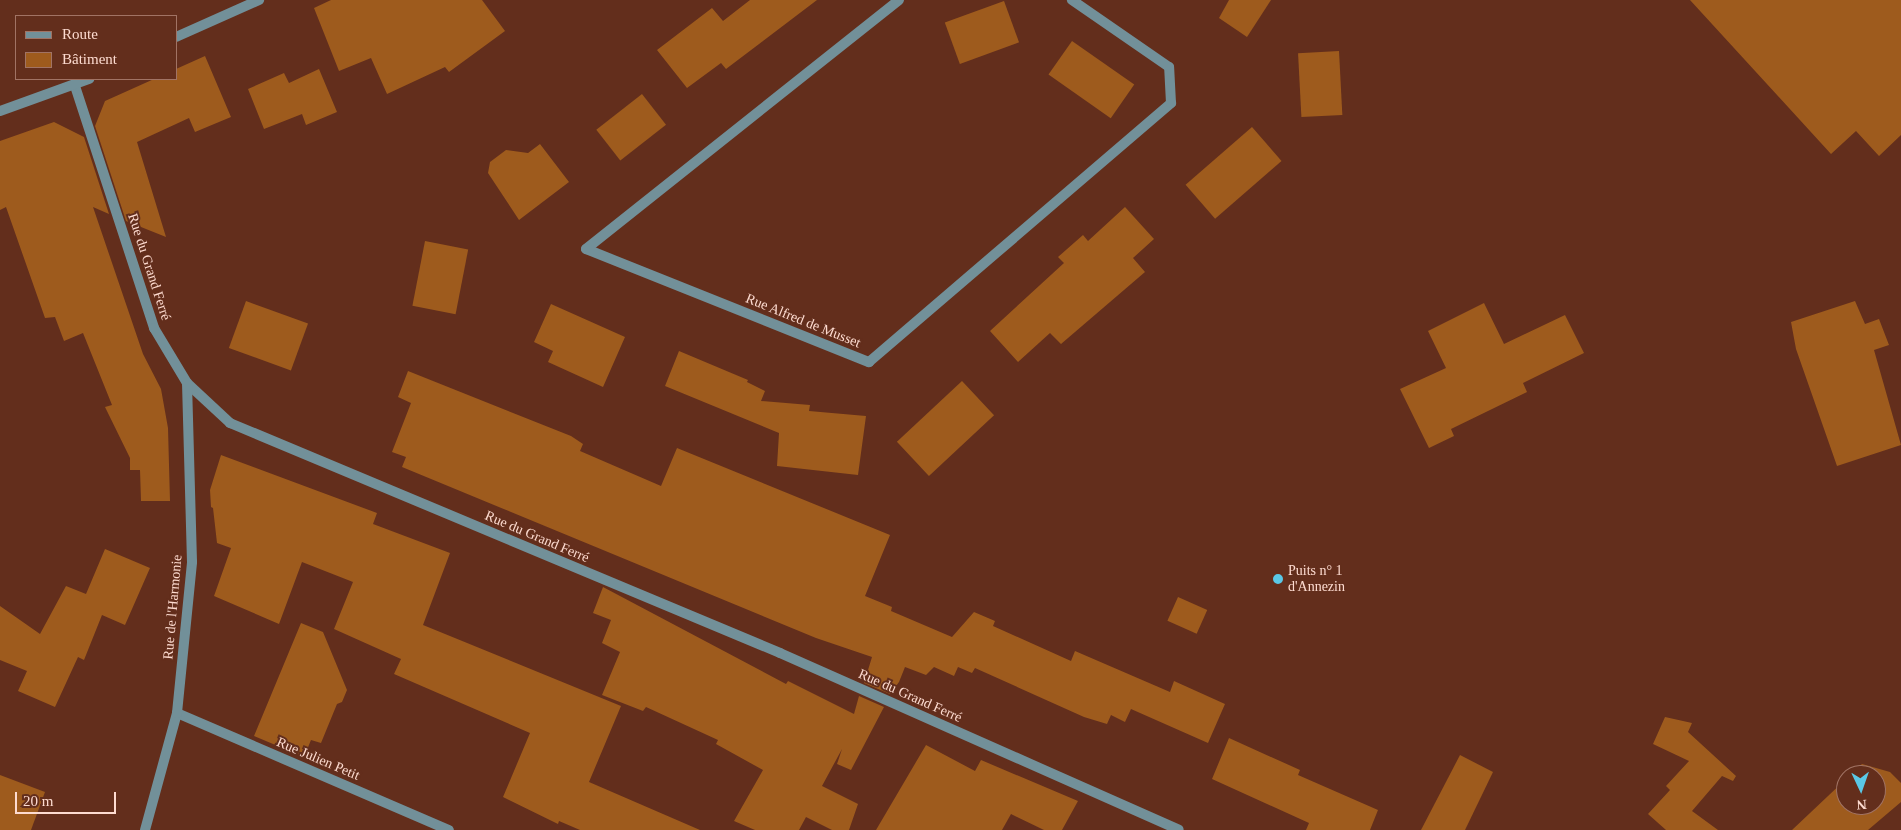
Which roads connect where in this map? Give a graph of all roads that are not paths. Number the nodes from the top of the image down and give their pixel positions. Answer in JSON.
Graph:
{"nodes":[{"id":1,"x":259,"y":0,"type":"edge"},
{"id":2,"x":899,"y":0,"type":"edge"},
{"id":3,"x":1072,"y":0,"type":"edge"},
{"id":4,"x":178,"y":36,"type":"edge"},
{"id":5,"x":87,"y":80,"type":"edge"},
{"id":6,"x":75,"y":86,"type":"junction"},
{"id":7,"x":0,"y":111,"type":"edge"},
{"id":8,"x":187,"y":383,"type":"junction"},
{"id":9,"x":177,"y":713,"type":"junction"},
{"id":10,"x":145,"y":830,"type":"edge"},
{"id":11,"x":449,"y":830,"type":"edge"},
{"id":12,"x":1179,"y":830,"type":"edge"}],
"edges":[{"from":1,"to":4,"type":"street"},
{"from":2,"to":3,"type":"street","name":"Rue Alfred de Musset"},
{"from":5,"to":6,"type":"street"},
{"from":6,"to":7,"type":"street"},
{"from":6,"to":8,"type":"street","name":"Rue du Grand Ferré"},
{"from":8,"to":9,"type":"street","name":"Rue de l'Harmonie"},
{"from":8,"to":12,"type":"street","name":"Rue du Grand Ferré"},
{"from":9,"to":10,"type":"street","name":"Rue de l'Harmonie"},
{"from":9,"to":11,"type":"street","name":"Rue Julien Petit"}]}
